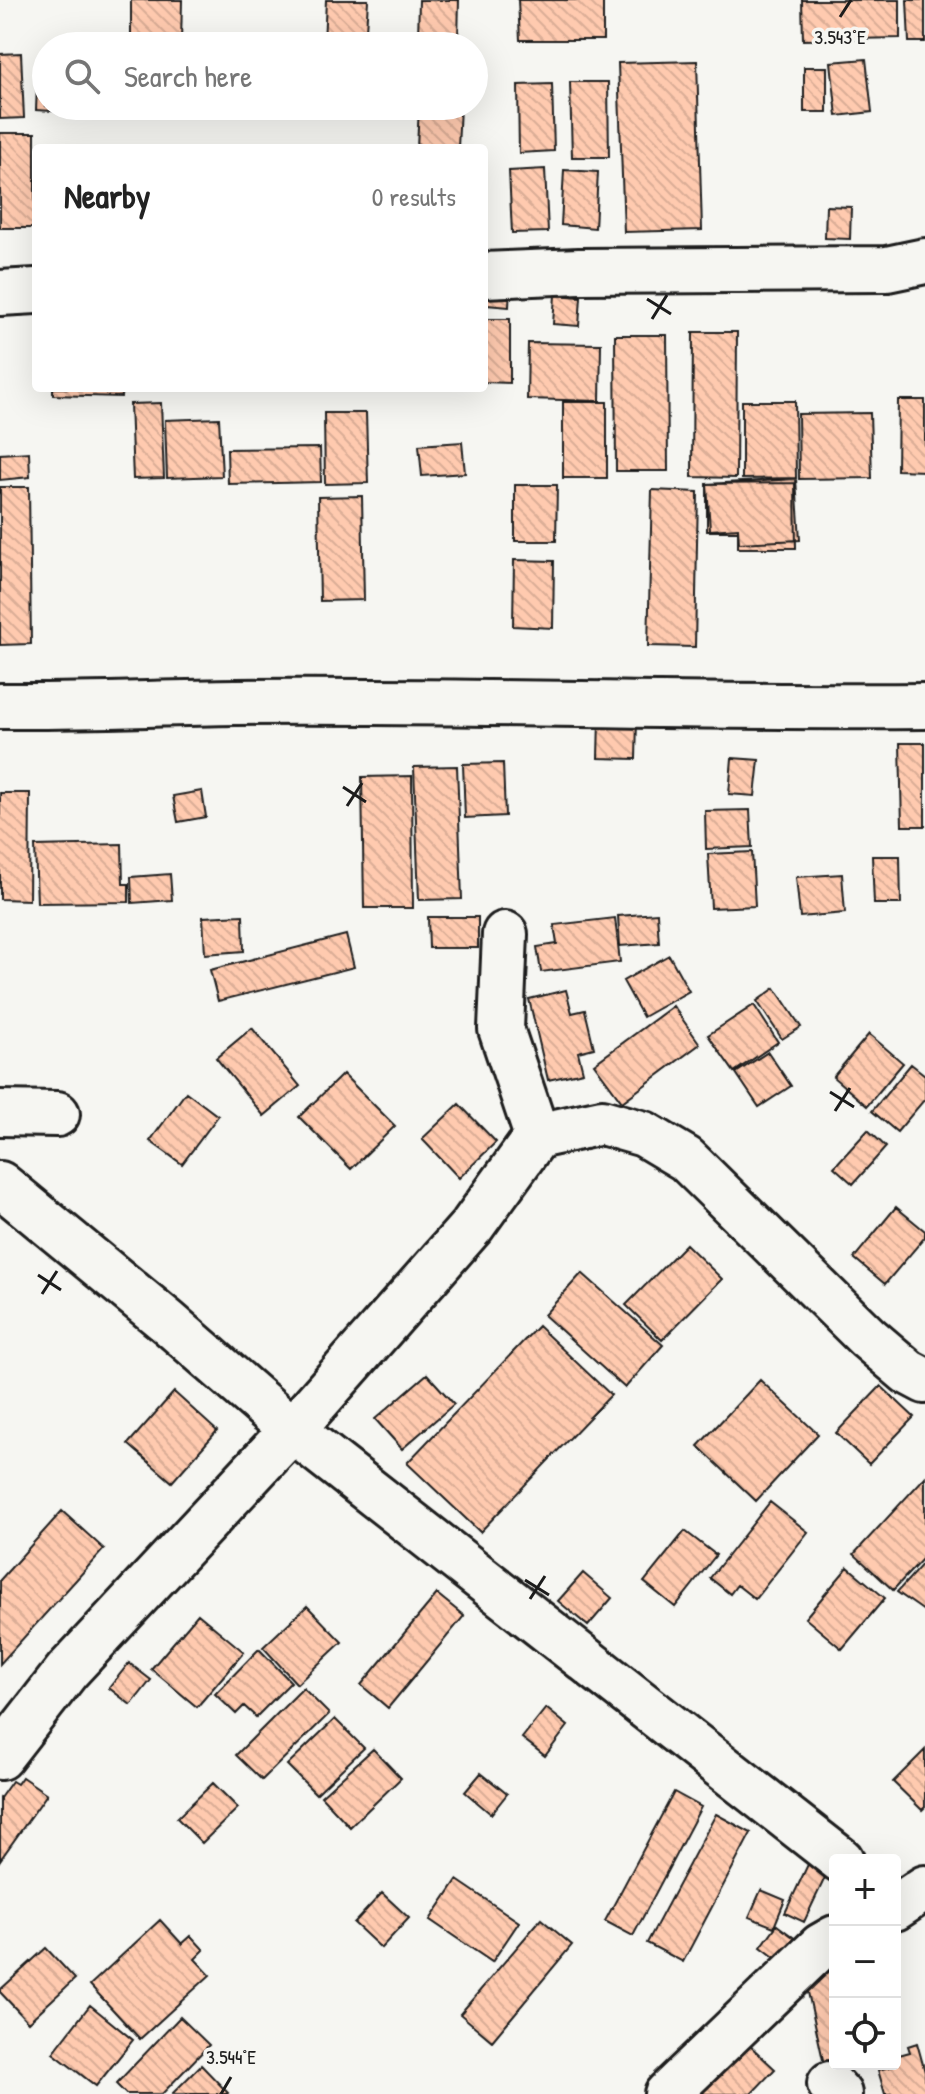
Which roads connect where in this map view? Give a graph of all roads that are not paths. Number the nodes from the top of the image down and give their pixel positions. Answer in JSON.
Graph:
{"nodes":[{"id":1,"x":925,"y":261,"type":"edge"},
{"id":2,"x":488,"y":275,"type":"edge"},
{"id":3,"x":32,"y":291,"type":"edge"},
{"id":4,"x":0,"y":293,"type":"edge"},
{"id":5,"x":0,"y":706,"type":"edge"},
{"id":6,"x":925,"y":706,"type":"edge"},
{"id":7,"x":505,"y":934,"type":"dead end"},
{"id":8,"x":0,"y":1113,"type":"edge"},
{"id":9,"x":57,"y":1114,"type":"dead end"},
{"id":10,"x":537,"y":1136,"type":"junction"},
{"id":11,"x":0,"y":1184,"type":"edge"},
{"id":12,"x":925,"y":1381,"type":"edge"},
{"id":13,"x":292,"y":1430,"type":"junction"},
{"id":14,"x":0,"y":1757,"type":"edge"},
{"id":15,"x":833,"y":1854,"type":"edge"},
{"id":16,"x":829,"y":1941,"type":"edge"},
{"id":17,"x":667,"y":2094,"type":"edge"}],
"edges":[{"from":1,"to":2,"type":"street"},
{"from":3,"to":4,"type":"street"},
{"from":5,"to":6,"type":"street"},
{"from":7,"to":10,"type":"street"},
{"from":8,"to":9,"type":"street"},
{"from":10,"to":12,"type":"street"},
{"from":10,"to":13,"type":"street"},
{"from":11,"to":13,"type":"street"},
{"from":13,"to":14,"type":"street"},
{"from":13,"to":15,"type":"street"},
{"from":16,"to":17,"type":"street"}]}
